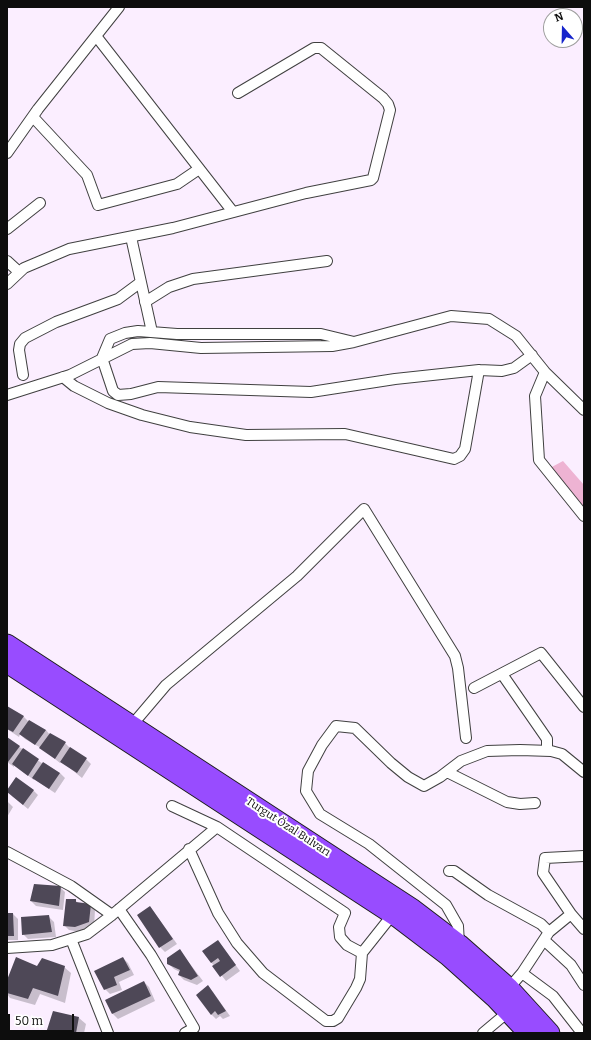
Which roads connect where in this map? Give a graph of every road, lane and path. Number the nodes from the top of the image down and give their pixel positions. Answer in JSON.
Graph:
{"nodes":[{"id":1,"x":119,"y":7,"type":"edge"},
{"id":2,"x":96,"y":36,"type":"junction"},
{"id":3,"x":238,"y":93,"type":"dead end"},
{"id":4,"x":33,"y":117,"type":"junction"},
{"id":5,"x":7,"y":153,"type":"edge"},
{"id":6,"x":199,"y":170,"type":"junction"},
{"id":7,"x":40,"y":203,"type":"dead end"},
{"id":8,"x":232,"y":212,"type":"junction"},
{"id":9,"x":7,"y":229,"type":"edge"},
{"id":10,"x":131,"y":237,"type":"junction"},
{"id":11,"x":7,"y":261,"type":"edge"},
{"id":12,"x":327,"y":261,"type":"dead end"},
{"id":13,"x":19,"y":272,"type":"junction"},
{"id":14,"x":141,"y":282,"type":"junction"},
{"id":15,"x":7,"y":284,"type":"edge"},
{"id":16,"x":145,"y":302,"type":"junction"},
{"id":17,"x":152,"y":332,"type":"junction"},
{"id":18,"x":354,"y":342,"type":"junction"},
{"id":19,"x":532,"y":355,"type":"junction"},
{"id":20,"x":102,"y":358,"type":"junction"},
{"id":21,"x":479,"y":370,"type":"junction"},
{"id":22,"x":545,"y":372,"type":"junction"},
{"id":23,"x":23,"y":375,"type":"dead end"},
{"id":24,"x":63,"y":377,"type":"junction"},
{"id":25,"x":7,"y":395,"type":"edge"},
{"id":26,"x":584,"y":410,"type":"edge"},
{"id":27,"x":584,"y":516,"type":"edge"},
{"id":28,"x":7,"y":644,"type":"edge"},
{"id":29,"x":7,"y":663,"type":"edge"},
{"id":30,"x":502,"y":674,"type":"junction"},
{"id":31,"x":474,"y":688,"type":"dead end"},
{"id":32,"x":584,"y":707,"type":"edge"},
{"id":33,"x":132,"y":725,"type":"junction"},
{"id":34,"x":466,"y":738,"type":"dead end"},
{"id":35,"x":547,"y":751,"type":"junction"},
{"id":36,"x":447,"y":772,"type":"junction"},
{"id":37,"x":584,"y":772,"type":"edge"},
{"id":38,"x":535,"y":803,"type":"dead end"},
{"id":39,"x":172,"y":806,"type":"dead end"},
{"id":40,"x":217,"y":826,"type":"junction"},
{"id":41,"x":189,"y":849,"type":"junction"},
{"id":42,"x":7,"y":852,"type":"edge"},
{"id":43,"x":584,"y":856,"type":"edge"},
{"id":44,"x":449,"y":871,"type":"dead end"},
{"id":45,"x":116,"y":912,"type":"junction"},
{"id":46,"x":393,"y":914,"type":"junction"},
{"id":47,"x":571,"y":914,"type":"junction"},
{"id":48,"x":584,"y":929,"type":"edge"},
{"id":49,"x":546,"y":936,"type":"junction"},
{"id":50,"x":71,"y":939,"type":"junction"},
{"id":51,"x":459,"y":944,"type":"junction"},
{"id":52,"x":7,"y":948,"type":"edge"},
{"id":53,"x":362,"y":953,"type":"junction"},
{"id":54,"x":522,"y":973,"type":"junction"},
{"id":55,"x":584,"y":985,"type":"edge"},
{"id":56,"x":510,"y":988,"type":"junction"},
{"id":57,"x":508,"y":1012,"type":"junction"},
{"id":58,"x":108,"y":1033,"type":"edge"},
{"id":59,"x":185,"y":1033,"type":"edge"},
{"id":60,"x":483,"y":1033,"type":"edge"},
{"id":61,"x":528,"y":1033,"type":"edge"},
{"id":62,"x":550,"y":1033,"type":"edge"},
{"id":63,"x":582,"y":1033,"type":"edge"}],
"edges":[{"from":1,"to":2,"type":"street"},
{"from":2,"to":4,"type":"street"},
{"from":2,"to":6,"type":"street"},
{"from":3,"to":8,"type":"street"},
{"from":4,"to":5,"type":"street"},
{"from":4,"to":6,"type":"street"},
{"from":6,"to":8,"type":"street"},
{"from":7,"to":9,"type":"street"},
{"from":8,"to":10,"type":"street"},
{"from":10,"to":13,"type":"street"},
{"from":10,"to":14,"type":"street"},
{"from":11,"to":13,"type":"street"},
{"from":12,"to":16,"type":"street"},
{"from":13,"to":15,"type":"street"},
{"from":14,"to":16,"type":"street"},
{"from":14,"to":23,"type":"street"},
{"from":16,"to":17,"type":"street"},
{"from":17,"to":18,"type":"street"},
{"from":17,"to":20,"type":"street"},
{"from":18,"to":19,"type":"street"},
{"from":18,"to":20,"type":"street"},
{"from":19,"to":21,"type":"street"},
{"from":19,"to":22,"type":"street"},
{"from":20,"to":21,"type":"street"},
{"from":20,"to":24,"type":"street"},
{"from":21,"to":24,"type":"street"},
{"from":22,"to":26,"type":"street"},
{"from":22,"to":27,"type":"street"},
{"from":24,"to":25,"type":"street"},
{"from":28,"to":33,"type":"highway","name":"Turgut Özal Bulvarı"},
{"from":29,"to":46,"type":"highway","name":"Turgut Özal Bulvarı"},
{"from":30,"to":31,"type":"street"},
{"from":30,"to":32,"type":"street"},
{"from":30,"to":35,"type":"street"},
{"from":33,"to":34,"type":"street"},
{"from":33,"to":51,"type":"highway","name":"Turgut Özal Bulvarı"},
{"from":35,"to":36,"type":"street"},
{"from":35,"to":37,"type":"street"},
{"from":36,"to":38,"type":"street"},
{"from":36,"to":51,"type":"street"},
{"from":39,"to":40,"type":"street"},
{"from":40,"to":41,"type":"street"},
{"from":40,"to":53,"type":"street"},
{"from":41,"to":45,"type":"street"},
{"from":41,"to":53,"type":"street"},
{"from":42,"to":45,"type":"street"},
{"from":43,"to":47,"type":"street"},
{"from":44,"to":49,"type":"street"},
{"from":45,"to":50,"type":"street"},
{"from":45,"to":59,"type":"street"},
{"from":46,"to":53,"type":"street"},
{"from":46,"to":57,"type":"highway","name":"Turgut Özal Bulvarı"},
{"from":47,"to":48,"type":"street"},
{"from":47,"to":49,"type":"street"},
{"from":49,"to":54,"type":"street"},
{"from":49,"to":55,"type":"street"},
{"from":50,"to":52,"type":"street"},
{"from":50,"to":58,"type":"street"},
{"from":51,"to":56,"type":"highway","name":"Turgut Özal Bulvarı"},
{"from":54,"to":56,"type":"street"},
{"from":54,"to":63,"type":"street"},
{"from":56,"to":62,"type":"highway","name":"Turgut Özal Bulvarı"},
{"from":57,"to":60,"type":"street"},
{"from":57,"to":61,"type":"highway","name":"Turgut Özal Bulvarı"}]}
